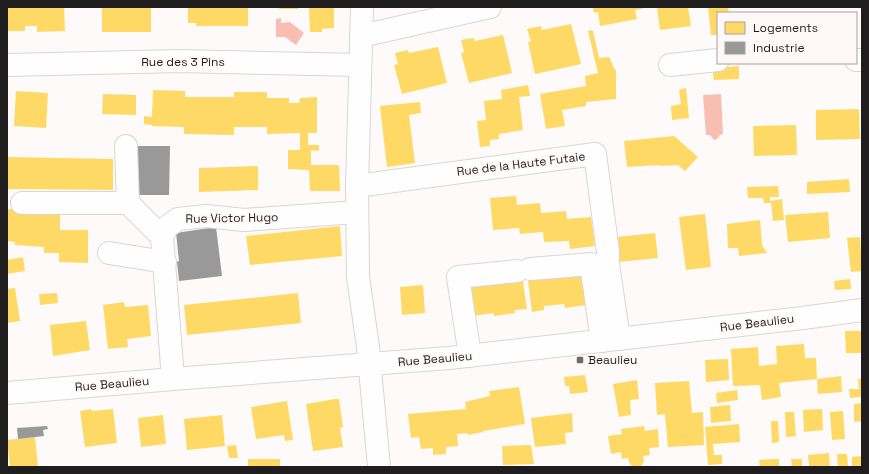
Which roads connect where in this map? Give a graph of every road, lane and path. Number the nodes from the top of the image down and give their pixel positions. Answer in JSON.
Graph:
{"nodes":[{"id":1,"x":362,"y":7,"type":"edge"},
{"id":2,"x":490,"y":7,"type":"edge"},
{"id":3,"x":361,"y":36,"type":"junction"},
{"id":4,"x":717,"y":60,"type":"edge"},
{"id":5,"x":7,"y":65,"type":"edge"},
{"id":6,"x":360,"y":65,"type":"junction"},
{"id":7,"x":670,"y":65,"type":"dead end"},
{"id":8,"x":126,"y":146,"type":"dead end"},
{"id":9,"x":357,"y":186,"type":"junction"},
{"id":10,"x":22,"y":203,"type":"dead end"},
{"id":11,"x":128,"y":203,"type":"junction"},
{"id":12,"x":357,"y":212,"type":"junction"},
{"id":13,"x":162,"y":237,"type":"junction"},
{"id":14,"x":108,"y":253,"type":"dead end"},
{"id":15,"x":165,"y":262,"type":"junction"},
{"id":16,"x":862,"y":310,"type":"edge"},
{"id":17,"x":610,"y":340,"type":"junction"},
{"id":18,"x":470,"y":356,"type":"junction"},
{"id":19,"x":369,"y":364,"type":"junction"},
{"id":20,"x":173,"y":379,"type":"junction"},
{"id":21,"x":7,"y":393,"type":"edge"},
{"id":22,"x":379,"y":467,"type":"edge"}],
"edges":[{"from":1,"to":3,"type":"street"},
{"from":2,"to":3,"type":"street"},
{"from":3,"to":6,"type":"street"},
{"from":4,"to":7,"type":"street"},
{"from":5,"to":6,"type":"street","name":"Rue des 3 Pins"},
{"from":6,"to":9,"type":"street"},
{"from":8,"to":11,"type":"street"},
{"from":9,"to":12,"type":"street"},
{"from":9,"to":17,"type":"street","name":"Rue de la Haute Futaie"},
{"from":10,"to":11,"type":"street"},
{"from":11,"to":13,"type":"street"},
{"from":12,"to":13,"type":"street","name":"Rue Victor Hugo"},
{"from":12,"to":19,"type":"street"},
{"from":13,"to":15,"type":"street"},
{"from":14,"to":15,"type":"street"},
{"from":15,"to":20,"type":"street"},
{"from":16,"to":17,"type":"street","name":"Rue Beaulieu"},
{"from":17,"to":18,"type":"street","name":"Rue Beaulieu"},
{"from":17,"to":18,"type":"street"},
{"from":18,"to":19,"type":"street","name":"Rue Beaulieu"},
{"from":19,"to":20,"type":"street","name":"Rue Beaulieu"},
{"from":19,"to":22,"type":"street"},
{"from":20,"to":21,"type":"street","name":"Rue Beaulieu"}]}
